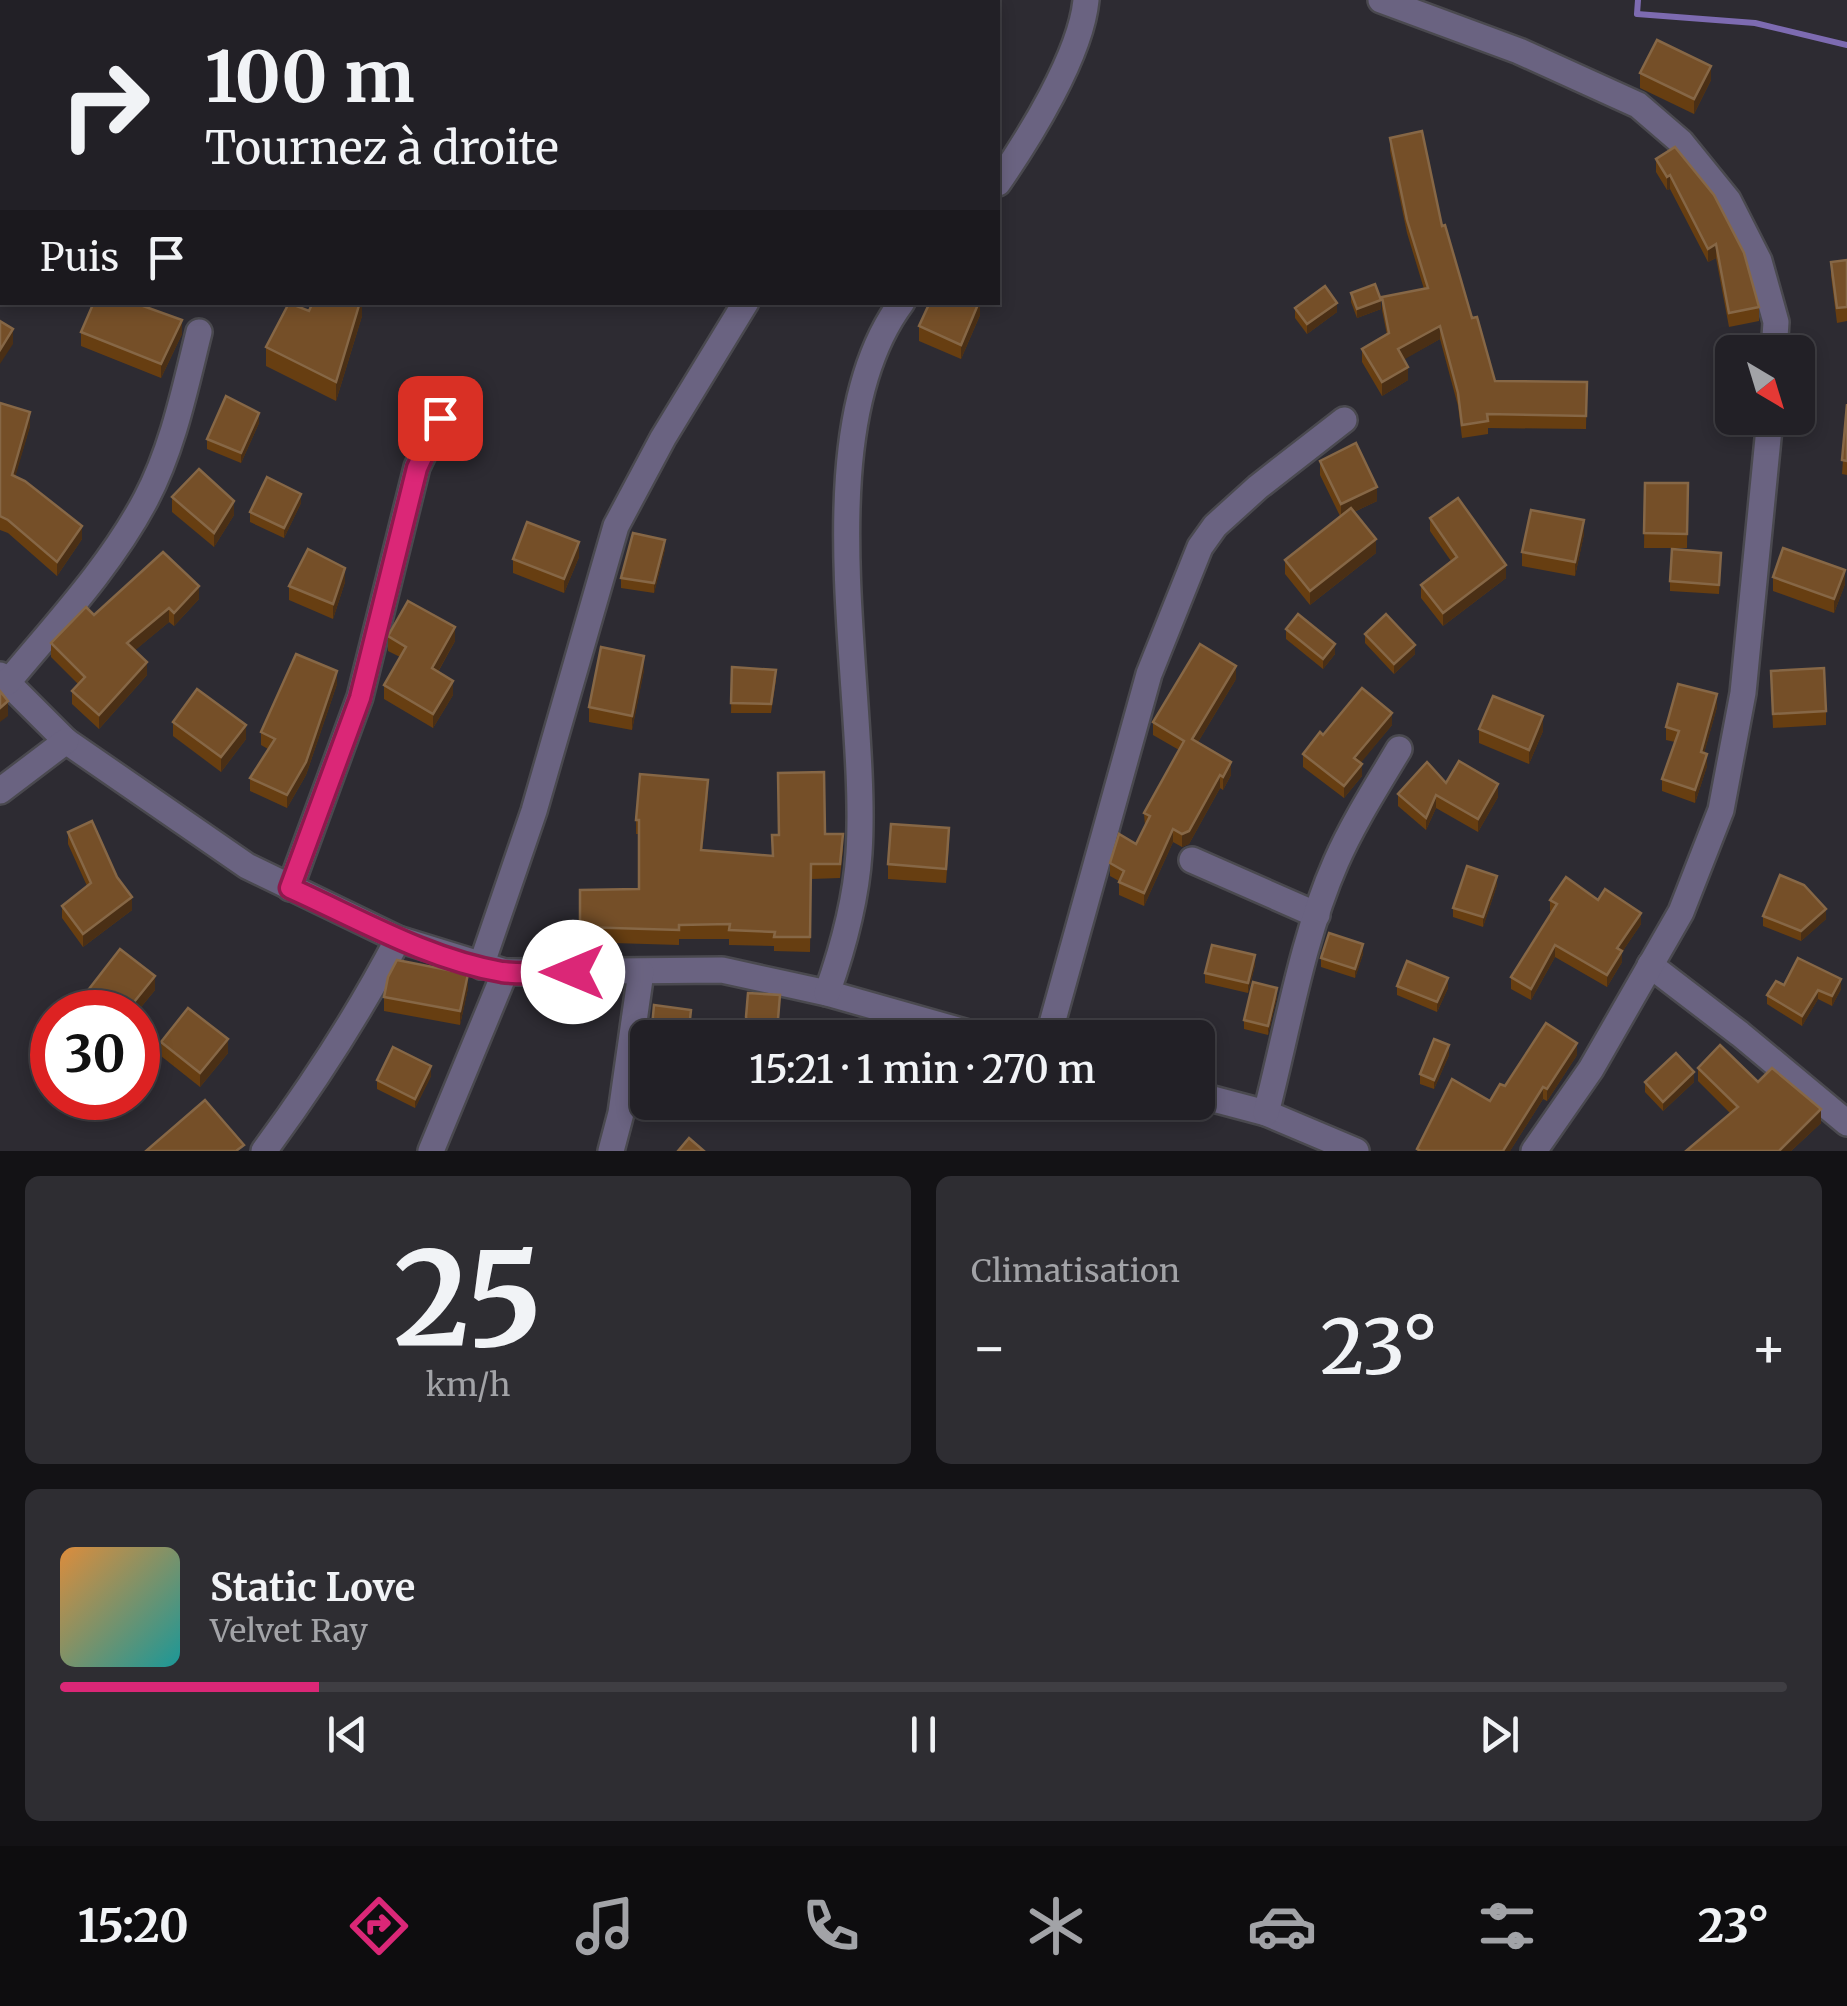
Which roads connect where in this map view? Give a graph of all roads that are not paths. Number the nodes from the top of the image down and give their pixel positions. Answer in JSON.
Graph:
{"nodes":[{"id":1,"x":1086,"y":0,"type":"edge"},
{"id":2,"x":1381,"y":0,"type":"edge"},
{"id":3,"x":1000,"y":180,"type":"edge"},
{"id":4,"x":744,"y":305,"type":"edge"},
{"id":5,"x":900,"y":305,"type":"edge"},
{"id":6,"x":199,"y":332,"type":"dead end"},
{"id":7,"x":1775,"y":335,"type":"edge"},
{"id":8,"x":452,"y":394,"type":"dead end"},
{"id":9,"x":1344,"y":420,"type":"dead end"},
{"id":10,"x":1768,"y":435,"type":"edge"},
{"id":11,"x":4,"y":679,"type":"edge"},
{"id":12,"x":66,"y":741,"type":"junction"},
{"id":13,"x":1399,"y":749,"type":"dead end"},
{"id":14,"x":0,"y":791,"type":"edge"},
{"id":15,"x":1192,"y":860,"type":"dead end"},
{"id":16,"x":290,"y":888,"type":"junction"},
{"id":17,"x":1317,"y":915,"type":"junction"},
{"id":18,"x":398,"y":940,"type":"junction"},
{"id":19,"x":1650,"y":966,"type":"junction"},
{"id":20,"x":493,"y":969,"type":"junction"},
{"id":21,"x":640,"y":972,"type":"junction"},
{"id":22,"x":827,"y":994,"type":"junction"},
{"id":23,"x":921,"y":1020,"type":"edge"},
{"id":24,"x":1053,"y":1020,"type":"edge"},
{"id":25,"x":1215,"y":1100,"type":"edge"},
{"id":26,"x":1266,"y":1113,"type":"junction"},
{"id":27,"x":1847,"y":1123,"type":"edge"},
{"id":28,"x":264,"y":1151,"type":"edge"},
{"id":29,"x":431,"y":1151,"type":"edge"},
{"id":30,"x":610,"y":1151,"type":"edge"},
{"id":31,"x":1356,"y":1151,"type":"edge"},
{"id":32,"x":1534,"y":1151,"type":"edge"}],
"edges":[{"from":1,"to":3,"type":"street"},
{"from":2,"to":7,"type":"street"},
{"from":4,"to":20,"type":"street"},
{"from":5,"to":22,"type":"street"},
{"from":6,"to":11,"type":"street"},
{"from":8,"to":16,"type":"street"},
{"from":9,"to":24,"type":"street"},
{"from":10,"to":19,"type":"street"},
{"from":11,"to":12,"type":"street"},
{"from":12,"to":14,"type":"street"},
{"from":12,"to":16,"type":"street"},
{"from":13,"to":17,"type":"street"},
{"from":15,"to":17,"type":"street"},
{"from":16,"to":18,"type":"street"},
{"from":17,"to":26,"type":"street"},
{"from":18,"to":20,"type":"street"},
{"from":18,"to":28,"type":"street"},
{"from":19,"to":27,"type":"street"},
{"from":19,"to":32,"type":"street"},
{"from":20,"to":21,"type":"street"},
{"from":20,"to":29,"type":"street"},
{"from":21,"to":22,"type":"street"},
{"from":21,"to":30,"type":"street"},
{"from":22,"to":23,"type":"street"},
{"from":25,"to":26,"type":"street"},
{"from":26,"to":31,"type":"street"}]}
